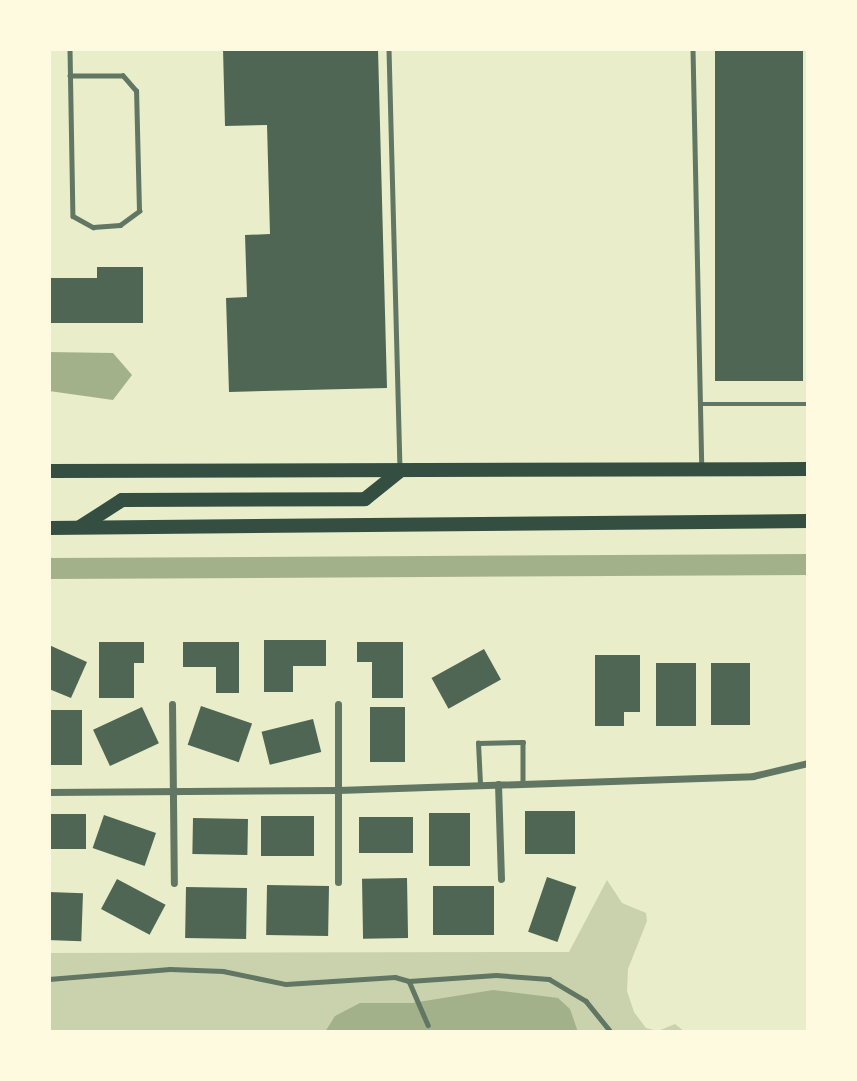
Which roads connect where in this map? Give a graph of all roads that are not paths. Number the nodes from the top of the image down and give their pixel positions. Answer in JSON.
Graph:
{"nodes":[{"id":1,"x":70,"y":49,"type":"edge"},
{"id":2,"x":389,"y":49,"type":"edge"},
{"id":3,"x":693,"y":49,"type":"edge"},
{"id":4,"x":70,"y":76,"type":"junction"},
{"id":5,"x":700,"y":404,"type":"junction"},
{"id":6,"x":808,"y":404,"type":"edge"},
{"id":7,"x":702,"y":469,"type":"junction"},
{"id":8,"x":808,"y":469,"type":"edge"},
{"id":9,"x":49,"y":471,"type":"edge"},
{"id":10,"x":400,"y":471,"type":"junction"},
{"id":11,"x":808,"y":522,"type":"edge"},
{"id":12,"x":49,"y":528,"type":"edge"},
{"id":13,"x":78,"y":528,"type":"junction"},
{"id":14,"x":338,"y":704,"type":"dead end"},
{"id":15,"x":172,"y":705,"type":"dead end"},
{"id":16,"x":808,"y":763,"type":"edge"},
{"id":17,"x":523,"y":783,"type":"junction"},
{"id":18,"x":498,"y":784,"type":"junction"},
{"id":19,"x":480,"y":785,"type":"junction"},
{"id":20,"x":338,"y":790,"type":"junction"},
{"id":21,"x":49,"y":792,"type":"edge"},
{"id":22,"x":175,"y":792,"type":"junction"},
{"id":23,"x":501,"y":879,"type":"dead end"},
{"id":24,"x":338,"y":882,"type":"dead end"},
{"id":25,"x":174,"y":883,"type":"dead end"},
{"id":26,"x":49,"y":979,"type":"edge"},
{"id":27,"x":409,"y":981,"type":"junction"},
{"id":28,"x":428,"y":1025,"type":"dead end"},
{"id":29,"x":611,"y":1032,"type":"edge"}],
"edges":[{"from":1,"to":4,"type":"lane"},
{"from":2,"to":10,"type":"lane"},
{"from":3,"to":5,"type":"lane"},
{"from":4,"to":4,"type":"lane"},
{"from":5,"to":6,"type":"lane"},
{"from":5,"to":7,"type":"lane"},
{"from":7,"to":8,"type":"main road"},
{"from":7,"to":10,"type":"main road"},
{"from":9,"to":10,"type":"main road"},
{"from":10,"to":13,"type":"main road"},
{"from":11,"to":13,"type":"main road"},
{"from":12,"to":13,"type":"main road"},
{"from":14,"to":20,"type":"street"},
{"from":15,"to":22,"type":"street"},
{"from":16,"to":17,"type":"street"},
{"from":17,"to":18,"type":"street"},
{"from":17,"to":19,"type":"lane"},
{"from":18,"to":19,"type":"street"},
{"from":18,"to":23,"type":"street"},
{"from":19,"to":20,"type":"street"},
{"from":20,"to":22,"type":"street"},
{"from":20,"to":24,"type":"street"},
{"from":21,"to":22,"type":"street"},
{"from":22,"to":25,"type":"street"},
{"from":26,"to":27,"type":"lane"},
{"from":27,"to":28,"type":"lane"},
{"from":27,"to":29,"type":"lane"}]}
